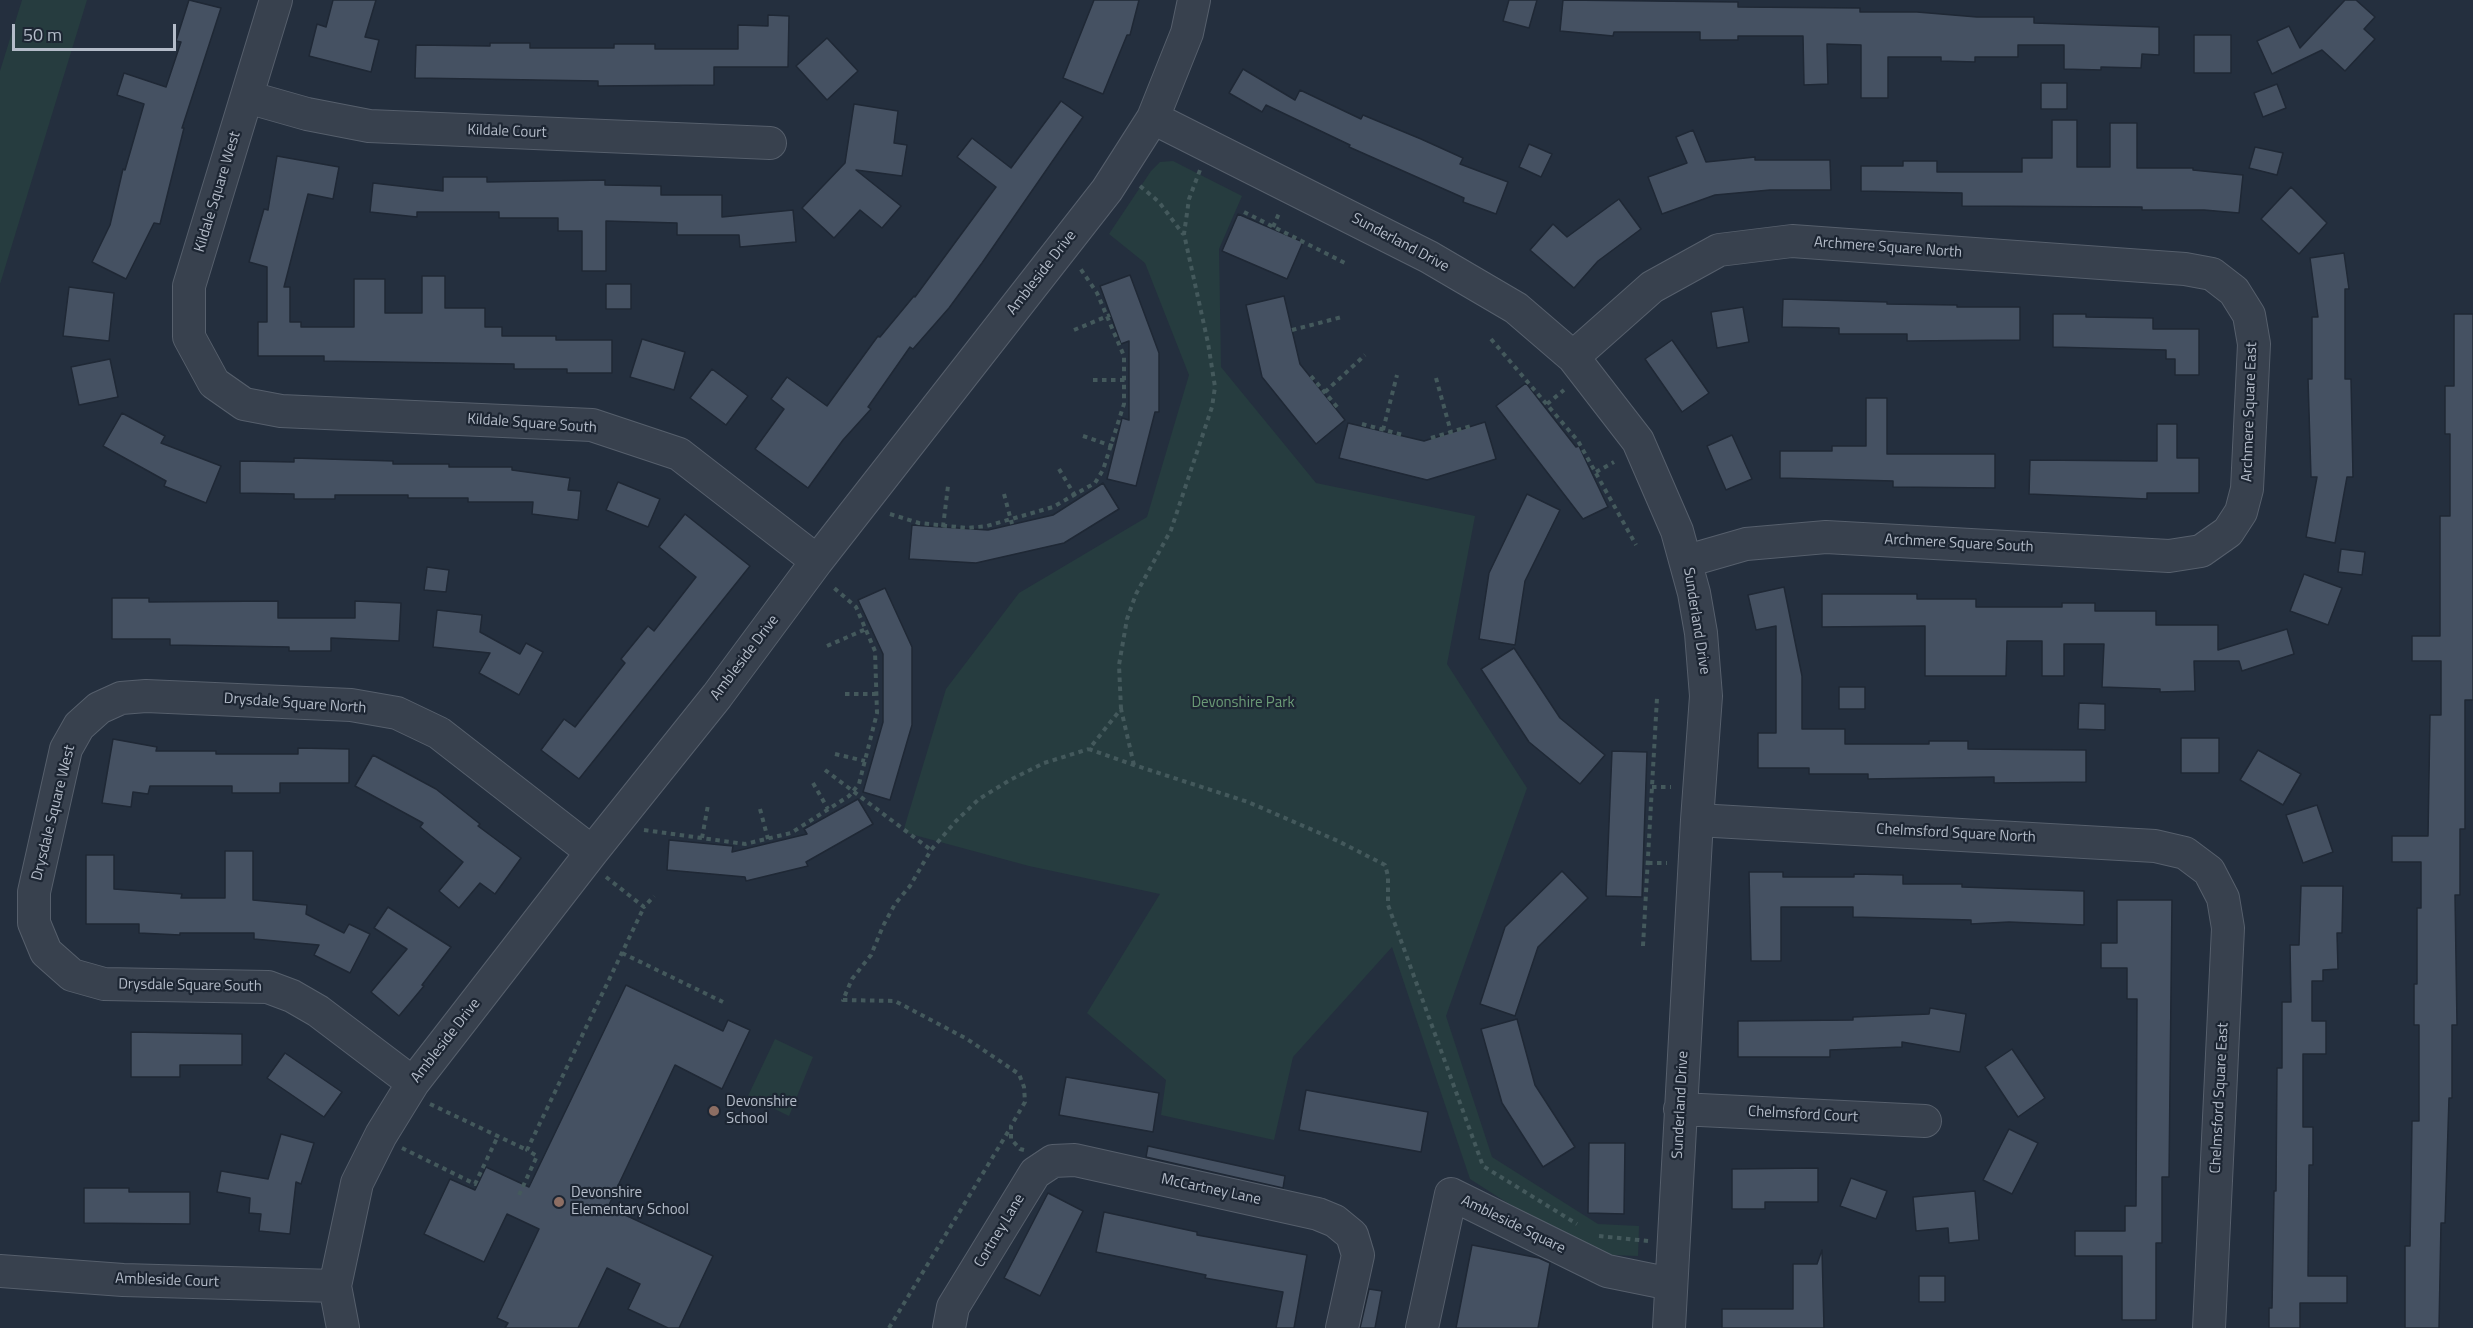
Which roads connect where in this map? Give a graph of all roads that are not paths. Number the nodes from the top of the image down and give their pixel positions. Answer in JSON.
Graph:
{"nodes":[{"id":1,"x":276,"y":0,"type":"edge"},
{"id":2,"x":1194,"y":0,"type":"edge"},
{"id":3,"x":247,"y":97,"type":"junction"},
{"id":4,"x":1153,"y":118,"type":"junction"},
{"id":5,"x":770,"y":143,"type":"dead end"},
{"id":6,"x":2234,"y":291,"type":"joint"},
{"id":7,"x":1573,"y":357,"type":"junction"},
{"id":8,"x":214,"y":382,"type":"joint"},
{"id":9,"x":2228,"y":532,"type":"joint"},
{"id":10,"x":1687,"y":561,"type":"junction"},
{"id":11,"x":825,"y":574,"type":"junction"},
{"id":12,"x":99,"y":708,"type":"joint"},
{"id":13,"x":1697,"y":820,"type":"junction"},
{"id":14,"x":599,"y":865,"type":"junction"},
{"id":15,"x":2209,"y":871,"type":"joint"},
{"id":16,"x":34,"y":892,"type":"joint"},
{"id":17,"x":422,"y":1094,"type":"junction"},
{"id":18,"x":1680,"y":1109,"type":"junction"},
{"id":19,"x":1926,"y":1120,"type":"dead end"},
{"id":20,"x":1075,"y":1160,"type":"joint"},
{"id":21,"x":0,"y":1271,"type":"edge"},
{"id":22,"x":1671,"y":1284,"type":"junction"},
{"id":23,"x":335,"y":1287,"type":"junction"},
{"id":24,"x":342,"y":1328,"type":"edge"},
{"id":25,"x":949,"y":1328,"type":"edge"},
{"id":26,"x":1342,"y":1328,"type":"edge"},
{"id":27,"x":1422,"y":1328,"type":"edge"},
{"id":28,"x":1669,"y":1328,"type":"edge"},
{"id":29,"x":2209,"y":1328,"type":"edge"}],
"edges":[{"from":1,"to":3,"type":"street","name":"Kildale Square West"},
{"from":2,"to":4,"type":"street","name":"Ambleside Drive"},
{"from":3,"to":5,"type":"street","name":"Kildale Court"},
{"from":3,"to":8,"type":"street","name":"Kildale Square West"},
{"from":4,"to":7,"type":"street","name":"Sunderland Drive"},
{"from":4,"to":11,"type":"street","name":"Ambleside Drive"},
{"from":6,"to":7,"type":"street","name":"Archmere Square North"},
{"from":6,"to":9,"type":"street","name":"Archmere Square East"},
{"from":7,"to":10,"type":"street","name":"Sunderland Drive"},
{"from":8,"to":11,"type":"street","name":"Kildale Square South"},
{"from":9,"to":10,"type":"street","name":"Archmere Square South"},
{"from":10,"to":13,"type":"street","name":"Sunderland Drive"},
{"from":11,"to":14,"type":"street","name":"Ambleside Drive"},
{"from":12,"to":14,"type":"street","name":"Drysdale Square North"},
{"from":12,"to":16,"type":"street","name":"Drysdale Square West"},
{"from":13,"to":15,"type":"street","name":"Chelmsford Square North"},
{"from":13,"to":18,"type":"street","name":"Sunderland Drive"},
{"from":14,"to":17,"type":"street","name":"Ambleside Drive"},
{"from":15,"to":29,"type":"street","name":"Chelmsford Square East"},
{"from":16,"to":17,"type":"street","name":"Drysdale Square South"},
{"from":17,"to":23,"type":"street","name":"Ambleside Drive"},
{"from":18,"to":19,"type":"street","name":"Chelmsford Court"},
{"from":18,"to":22,"type":"street","name":"Sunderland Drive"},
{"from":20,"to":25,"type":"street","name":"Cortney Lane"},
{"from":20,"to":26,"type":"street","name":"McCartney Lane"},
{"from":21,"to":23,"type":"street","name":"Ambleside Court"},
{"from":22,"to":27,"type":"street","name":"Ambleside Square"},
{"from":22,"to":28,"type":"street","name":"Sunderland Drive"},
{"from":23,"to":24,"type":"street","name":"Ambleside Drive"}]}
